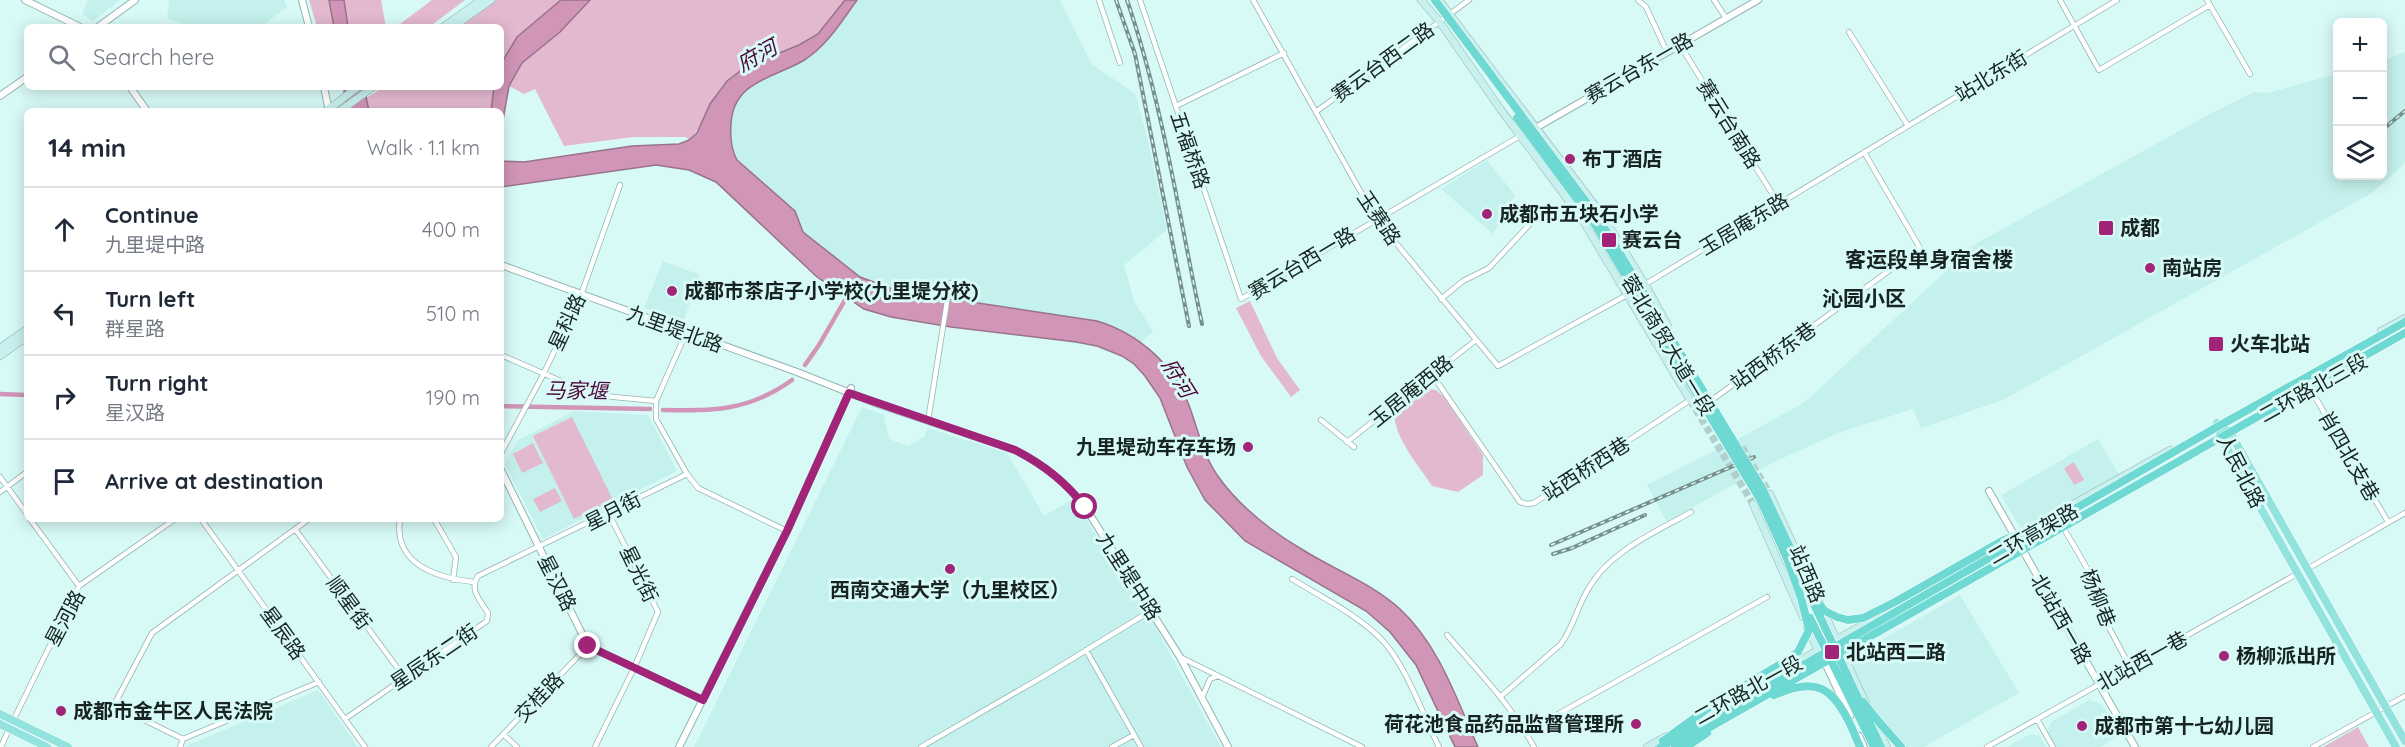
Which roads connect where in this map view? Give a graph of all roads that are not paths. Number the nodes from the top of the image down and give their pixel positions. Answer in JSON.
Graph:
{"nodes":[{"id":1,"x":25,"y":0,"type":"edge"},
{"id":2,"x":135,"y":0,"type":"edge"},
{"id":3,"x":302,"y":0,"type":"edge"},
{"id":4,"x":481,"y":0,"type":"edge"},
{"id":5,"x":490,"y":0,"type":"edge"},
{"id":6,"x":1099,"y":0,"type":"edge"},
{"id":7,"x":1140,"y":0,"type":"edge"},
{"id":8,"x":1253,"y":0,"type":"edge"},
{"id":9,"x":1421,"y":0,"type":"edge"},
{"id":10,"x":1428,"y":0,"type":"edge"},
{"id":11,"x":1435,"y":0,"type":"edge"},
{"id":12,"x":1439,"y":0,"type":"edge"},
{"id":13,"x":1469,"y":0,"type":"edge"},
{"id":14,"x":1638,"y":0,"type":"edge"},
{"id":15,"x":1714,"y":0,"type":"edge"},
{"id":16,"x":1758,"y":0,"type":"edge"},
{"id":17,"x":2060,"y":0,"type":"edge"},
{"id":18,"x":2116,"y":0,"type":"edge"},
{"id":19,"x":2208,"y":3,"type":"edge"},
{"id":20,"x":1446,"y":18,"type":"junction"},
{"id":21,"x":1726,"y":18,"type":"junction"},
{"id":22,"x":74,"y":24,"type":"edge"},
{"id":23,"x":102,"y":24,"type":"edge"},
{"id":24,"x":308,"y":24,"type":"edge"},
{"id":25,"x":447,"y":24,"type":"edge"},
{"id":26,"x":457,"y":24,"type":"edge"},
{"id":27,"x":2075,"y":25,"type":"junction"},
{"id":28,"x":1848,"y":32,"type":"dead end"},
{"id":29,"x":1680,"y":45,"type":"junction"},
{"id":30,"x":1668,"y":52,"type":"junction"},
{"id":31,"x":1284,"y":53,"type":"junction"},
{"id":32,"x":1120,"y":63,"type":"dead end"},
{"id":33,"x":2250,"y":74,"type":"dead end"},
{"id":34,"x":24,"y":79,"type":"edge"},
{"id":35,"x":132,"y":90,"type":"edge"},
{"id":36,"x":325,"y":90,"type":"edge"},
{"id":37,"x":354,"y":90,"type":"edge"},
{"id":38,"x":369,"y":90,"type":"edge"},
{"id":39,"x":0,"y":96,"type":"edge"},
{"id":40,"x":1176,"y":106,"type":"junction"},
{"id":41,"x":145,"y":108,"type":"edge"},
{"id":42,"x":328,"y":108,"type":"edge"},
{"id":43,"x":331,"y":108,"type":"edge"},
{"id":44,"x":344,"y":108,"type":"edge"},
{"id":45,"x":1317,"y":111,"type":"junction"},
{"id":46,"x":1908,"y":126,"type":"junction"},
{"id":47,"x":1535,"y":130,"type":"junction"},
{"id":48,"x":1520,"y":136,"type":"junction"},
{"id":49,"x":1864,"y":152,"type":"junction"},
{"id":50,"x":620,"y":186,"type":"dead end"},
{"id":51,"x":1778,"y":203,"type":"junction"},
{"id":52,"x":1541,"y":212,"type":"dead end"},
{"id":53,"x":1376,"y":219,"type":"junction"},
{"id":54,"x":504,"y":266,"type":"edge"},
{"id":55,"x":949,"y":284,"type":"dead end"},
{"id":56,"x":1643,"y":286,"type":"junction"},
{"id":57,"x":581,"y":295,"type":"junction"},
{"id":58,"x":1627,"y":295,"type":"junction"},
{"id":59,"x":1241,"y":299,"type":"joint"},
{"id":60,"x":1441,"y":299,"type":"junction"},
{"id":61,"x":2405,"y":320,"type":"edge"},
{"id":62,"x":24,"y":331,"type":"edge"},
{"id":63,"x":686,"y":333,"type":"junction"},
{"id":64,"x":2405,"y":335,"type":"edge"},
{"id":65,"x":24,"y":339,"type":"edge"},
{"id":66,"x":1476,"y":340,"type":"junction"},
{"id":67,"x":1,"y":345,"type":"edge"},
{"id":68,"x":0,"y":356,"type":"edge"},
{"id":69,"x":504,"y":356,"type":"edge"},
{"id":70,"x":1498,"y":366,"type":"joint"},
{"id":71,"x":1431,"y":373,"type":"junction"},
{"id":72,"x":543,"y":375,"type":"junction"},
{"id":73,"x":850,"y":390,"type":"junction"},
{"id":74,"x":2311,"y":390,"type":"junction"},
{"id":75,"x":1690,"y":400,"type":"joint"},
{"id":76,"x":1712,"y":400,"type":"joint"},
{"id":77,"x":656,"y":401,"type":"junction"},
{"id":78,"x":1321,"y":420,"type":"dead end"},
{"id":79,"x":928,"y":421,"type":"junction"},
{"id":80,"x":2217,"y":423,"type":"junction"},
{"id":81,"x":2231,"y":434,"type":"junction"},
{"id":82,"x":2222,"y":440,"type":"junction"},
{"id":83,"x":1347,"y":442,"type":"junction"},
{"id":84,"x":504,"y":447,"type":"edge"},
{"id":85,"x":1353,"y":447,"type":"dead end"},
{"id":86,"x":24,"y":474,"type":"edge"},
{"id":87,"x":687,"y":474,"type":"junction"},
{"id":88,"x":504,"y":476,"type":"edge"},
{"id":89,"x":0,"y":477,"type":"edge"},
{"id":90,"x":7,"y":487,"type":"junction"},
{"id":91,"x":1989,"y":491,"type":"dead end"},
{"id":92,"x":0,"y":492,"type":"edge"},
{"id":93,"x":1770,"y":494,"type":"tunnel mouth"},
{"id":94,"x":1754,"y":504,"type":"tunnel mouth"},
{"id":95,"x":24,"y":510,"type":"edge"},
{"id":96,"x":1691,"y":512,"type":"dead end"},
{"id":97,"x":2070,"y":513,"type":"junction"},
{"id":98,"x":2405,"y":513,"type":"edge"},
{"id":99,"x":609,"y":514,"type":"junction"},
{"id":100,"x":32,"y":522,"type":"edge"},
{"id":101,"x":171,"y":522,"type":"edge"},
{"id":102,"x":203,"y":522,"type":"edge"},
{"id":103,"x":305,"y":522,"type":"edge"},
{"id":104,"x":400,"y":522,"type":"edge"},
{"id":105,"x":436,"y":522,"type":"edge"},
{"id":106,"x":2388,"y":522,"type":"junction"},
{"id":107,"x":295,"y":529,"type":"junction"},
{"id":108,"x":2064,"y":529,"type":"junction"},
{"id":109,"x":787,"y":531,"type":"junction"},
{"id":110,"x":2015,"y":537,"type":"junction"},
{"id":111,"x":539,"y":548,"type":"junction"},
{"id":112,"x":2023,"y":552,"type":"junction"},
{"id":113,"x":2307,"y":569,"type":"junction"},
{"id":114,"x":238,"y":570,"type":"junction"},
{"id":115,"x":2297,"y":574,"type":"junction"},
{"id":116,"x":1292,"y":579,"type":"dead end"},
{"id":117,"x":453,"y":580,"type":"junction"},
{"id":118,"x":474,"y":582,"type":"junction"},
{"id":119,"x":79,"y":586,"type":"junction"},
{"id":120,"x":1805,"y":595,"type":"junction"},
{"id":121,"x":1767,"y":597,"type":"dead end"},
{"id":122,"x":1152,"y":610,"type":"junction"},
{"id":123,"x":1448,"y":635,"type":"dead end"},
{"id":124,"x":1836,"y":641,"type":"junction"},
{"id":125,"x":588,"y":646,"type":"junction"},
{"id":126,"x":1086,"y":650,"type":"junction"},
{"id":127,"x":1818,"y":651,"type":"junction"},
{"id":128,"x":1842,"y":655,"type":"junction"},
{"id":129,"x":1180,"y":657,"type":"junction"},
{"id":130,"x":1826,"y":665,"type":"junction"},
{"id":131,"x":2130,"y":667,"type":"junction"},
{"id":132,"x":634,"y":668,"type":"junction"},
{"id":133,"x":404,"y":677,"type":"junction"},
{"id":134,"x":1223,"y":677,"type":"junction"},
{"id":135,"x":319,"y":682,"type":"junction"},
{"id":136,"x":2099,"y":685,"type":"junction"},
{"id":137,"x":1853,"y":690,"type":"junction"},
{"id":138,"x":2405,"y":696,"type":"edge"},
{"id":139,"x":1500,"y":697,"type":"junction"},
{"id":140,"x":1202,"y":699,"type":"junction"},
{"id":141,"x":703,"y":700,"type":"junction"},
{"id":142,"x":2385,"y":707,"type":"junction"},
{"id":143,"x":1742,"y":708,"type":"junction"},
{"id":144,"x":2376,"y":712,"type":"junction"},
{"id":145,"x":1734,"y":713,"type":"junction"},
{"id":146,"x":0,"y":714,"type":"edge"},
{"id":147,"x":345,"y":719,"type":"junction"},
{"id":148,"x":2037,"y":719,"type":"junction"},
{"id":149,"x":14,"y":720,"type":"junction"},
{"id":150,"x":0,"y":724,"type":"edge"},
{"id":151,"x":9,"y":729,"type":"junction"},
{"id":152,"x":1526,"y":732,"type":"junction"},
{"id":153,"x":503,"y":734,"type":"junction"},
{"id":154,"x":1134,"y":735,"type":"junction"},
{"id":155,"x":183,"y":739,"type":"junction"},
{"id":156,"x":2405,"y":741,"type":"edge"},
{"id":157,"x":1,"y":747,"type":"edge"},
{"id":158,"x":47,"y":747,"type":"edge"},
{"id":159,"x":68,"y":747,"type":"edge"},
{"id":160,"x":180,"y":747,"type":"edge"},
{"id":161,"x":364,"y":747,"type":"edge"},
{"id":162,"x":491,"y":747,"type":"edge"},
{"id":163,"x":517,"y":747,"type":"edge"},
{"id":164,"x":595,"y":747,"type":"edge"},
{"id":165,"x":679,"y":747,"type":"edge"},
{"id":166,"x":921,"y":747,"type":"edge"},
{"id":167,"x":1112,"y":747,"type":"edge"},
{"id":168,"x":1141,"y":747,"type":"edge"},
{"id":169,"x":1228,"y":747,"type":"edge"},
{"id":170,"x":1362,"y":747,"type":"edge"},
{"id":171,"x":1439,"y":747,"type":"edge"},
{"id":172,"x":1534,"y":747,"type":"edge"},
{"id":173,"x":1647,"y":747,"type":"edge"},
{"id":174,"x":1656,"y":747,"type":"edge"},
{"id":175,"x":1661,"y":747,"type":"edge"},
{"id":176,"x":1675,"y":747,"type":"edge"},
{"id":177,"x":1681,"y":747,"type":"edge"},
{"id":178,"x":1686,"y":747,"type":"edge"},
{"id":179,"x":1862,"y":747,"type":"edge"},
{"id":180,"x":1875,"y":747,"type":"edge"},
{"id":181,"x":1881,"y":747,"type":"edge"},
{"id":182,"x":1887,"y":747,"type":"edge"},
{"id":183,"x":1901,"y":747,"type":"edge"},
{"id":184,"x":1987,"y":747,"type":"edge"},
{"id":185,"x":2053,"y":747,"type":"edge"},
{"id":186,"x":2135,"y":747,"type":"edge"},
{"id":187,"x":2313,"y":747,"type":"edge"},
{"id":188,"x":2396,"y":747,"type":"edge"}],
"edges":[{"from":1,"to":22,"type":"street"},
{"from":2,"to":23,"type":"street"},
{"from":3,"to":24,"type":"street"},
{"from":4,"to":25,"type":"main road"},
{"from":5,"to":26,"type":"main road"},
{"from":6,"to":32,"type":"street"},
{"from":7,"to":40,"type":"street","name":"五福桥路"},
{"from":8,"to":31,"type":"street","name":"玉赛路"},
{"from":9,"to":20,"type":"main road","name":"蓉北商贸大道一段"},
{"from":10,"to":20,"type":"highway"},
{"from":11,"to":20,"type":"highway","bridge":true},
{"from":12,"to":20,"type":"main road","name":"蓉北商贸大道一段"},
{"from":13,"to":20,"type":"street","name":"赛云台西二路"},
{"from":14,"to":30,"type":"street"},
{"from":15,"to":21,"type":"street"},
{"from":16,"to":21,"type":"street","name":"赛云台东一路"},
{"from":17,"to":27,"type":"street"},
{"from":18,"to":27,"type":"street","name":"站北东街"},
{"from":19,"to":27,"type":"street"},
{"from":19,"to":33,"type":"street"},
{"from":20,"to":45,"type":"street","name":"赛云台西二路"},
{"from":20,"to":47,"type":"highway","name":"蓉北商贸大道一段","bridge":true},
{"from":20,"to":48,"type":"main road","name":"蓉北商贸大道一段"},
{"from":20,"to":120,"type":"highway","name":"蓉北商贸大道一段","bridge":true},
{"from":21,"to":29,"type":"street","name":"赛云台东一路"},
{"from":27,"to":46,"type":"street","name":"站北东街"},
{"from":28,"to":46,"type":"street"},
{"from":29,"to":30,"type":"street","name":"赛云台东一路"},
{"from":29,"to":51,"type":"street","name":"赛云台南路"},
{"from":30,"to":47,"type":"street","name":"赛云台东一路"},
{"from":31,"to":40,"type":"street"},
{"from":31,"to":45,"type":"street","name":"玉赛路"},
{"from":34,"to":39,"type":"street"},
{"from":35,"to":41,"type":"street"},
{"from":36,"to":42,"type":"street"},
{"from":37,"to":43,"type":"main road"},
{"from":38,"to":44,"type":"main road"},
{"from":40,"to":59,"type":"street","name":"五福桥路"},
{"from":45,"to":53,"type":"street","name":"玉赛路"},
{"from":46,"to":49,"type":"street","name":"站北东街"},
{"from":47,"to":48,"type":"street","name":"赛云台东一路"},
{"from":47,"to":56,"type":"highway","name":"蓉北商贸大道一段","bridge":true},
{"from":48,"to":53,"type":"street","name":"赛云台西一路"},
{"from":48,"to":58,"type":"main road","name":"蓉北商贸大道一段"},
{"from":49,"to":51,"type":"street","name":"玉居庵东路"},
{"from":49,"to":76,"type":"street","name":"站西桥东巷"},
{"from":50,"to":57,"type":"street","name":"星科路"},
{"from":51,"to":56,"type":"street","name":"玉居庵东路"},
{"from":52,"to":60,"type":"street"},
{"from":53,"to":59,"type":"street","name":"赛云台西一路"},
{"from":53,"to":60,"type":"street","name":"玉赛路"},
{"from":54,"to":57,"type":"street","name":"九里堤北路"},
{"from":55,"to":79,"type":"street"},
{"from":56,"to":58,"type":"street","name":"玉居庵东路"},
{"from":56,"to":76,"type":"main road","name":"蓉北商贸大道一段"},
{"from":56,"to":120,"type":"highway","name":"蓉北商贸大道一段","bridge":true},
{"from":57,"to":63,"type":"street","name":"九里堤北路"},
{"from":57,"to":72,"type":"street","name":"星科路"},
{"from":58,"to":70,"type":"street","name":"玉居庵东路"},
{"from":58,"to":75,"type":"main road","name":"蓉北商贸大道一段"},
{"from":60,"to":66,"type":"street","name":"玉赛路"},
{"from":61,"to":80,"type":"main road","name":"二环路北三段"},
{"from":61,"to":97,"type":"highway","name":"二环高架路","bridge":true},
{"from":62,"to":67,"type":"main road"},
{"from":63,"to":73,"type":"street","name":"九里堤北路"},
{"from":63,"to":77,"type":"street"},
{"from":64,"to":74,"type":"main road","name":"二环路北三段"},
{"from":64,"to":143,"type":"highway","name":"二环高架路","bridge":true},
{"from":65,"to":68,"type":"main road"},
{"from":66,"to":70,"type":"street","name":"玉赛路"},
{"from":66,"to":71,"type":"street","name":"玉居庵西路"},
{"from":69,"to":72,"type":"street"},
{"from":71,"to":75,"type":"street","name":"站西桥西巷"},
{"from":71,"to":83,"type":"street","name":"玉居庵西路"},
{"from":72,"to":77,"type":"street"},
{"from":72,"to":84,"type":"street","name":"星科路"},
{"from":73,"to":79,"type":"street","name":"九里堤中路"},
{"from":73,"to":109,"type":"street"},
{"from":74,"to":81,"type":"main road","name":"二环路北三段"},
{"from":74,"to":106,"type":"street","name":"肖四北支巷"},
{"from":77,"to":87,"type":"street"},
{"from":78,"to":83,"type":"street"},
{"from":79,"to":122,"type":"street","name":"九里堤中路"},
{"from":80,"to":81,"type":"main road","name":"人民北路"},
{"from":80,"to":82,"type":"main road","name":"人民北路"},
{"from":80,"to":110,"type":"main road","name":"二环路北三段"},
{"from":81,"to":82,"type":"main road","name":"二环路北三段"},
{"from":81,"to":113,"type":"main road","name":"人民北路"},
{"from":82,"to":108,"type":"main road","name":"二环路北三段"},
{"from":82,"to":115,"type":"main road","name":"人民北路"},
{"from":83,"to":85,"type":"street"},
{"from":86,"to":90,"type":"street"},
{"from":87,"to":99,"type":"street","name":"星月街"},
{"from":87,"to":109,"type":"street"},
{"from":88,"to":111,"type":"street","name":"星汉路"},
{"from":89,"to":90,"type":"street"},
{"from":90,"to":92,"type":"street"},
{"from":90,"to":95,"type":"street"},
{"from":91,"to":110,"type":"street","name":"北站西一路"},
{"from":93,"to":124,"type":"main road","name":"站西路"},
{"from":94,"to":127,"type":"main road","name":"站西路"},
{"from":96,"to":139,"type":"street"},
{"from":97,"to":120,"type":"highway","bridge":true},
{"from":97,"to":175,"type":"highway","name":"二环高架路","bridge":true},
{"from":98,"to":106,"type":"street"},
{"from":99,"to":111,"type":"street","name":"星月街"},
{"from":99,"to":132,"type":"street","name":"星光街"},
{"from":100,"to":119,"type":"street"},
{"from":101,"to":119,"type":"street","name":"星河路"},
{"from":102,"to":114,"type":"street","name":"星辰路"},
{"from":103,"to":107,"type":"street"},
{"from":104,"to":117,"type":"street"},
{"from":105,"to":117,"type":"street"},
{"from":106,"to":113,"type":"street"},
{"from":107,"to":114,"type":"street"},
{"from":107,"to":133,"type":"street","name":"顺星街"},
{"from":108,"to":112,"type":"main road","name":"二环路北三段"},
{"from":108,"to":131,"type":"street","name":"杨柳巷"},
{"from":109,"to":141,"type":"street"},
{"from":110,"to":112,"type":"street","name":"北站西一路"},
{"from":110,"to":124,"type":"main road","name":"二环路北一段"},
{"from":111,"to":118,"type":"street"},
{"from":111,"to":125,"type":"street","name":"星汉路"},
{"from":112,"to":128,"type":"main road","name":"二环路北一段"},
{"from":112,"to":136,"type":"street","name":"北站西一路"},
{"from":113,"to":142,"type":"main road","name":"人民北路"},
{"from":114,"to":135,"type":"street","name":"星辰路"},
{"from":114,"to":155,"type":"street"},
{"from":115,"to":131,"type":"street","name":"北站西一巷"},
{"from":115,"to":144,"type":"main road","name":"人民北路"},
{"from":116,"to":171,"type":"street"},
{"from":117,"to":118,"type":"street"},
{"from":118,"to":133,"type":"street","name":"星辰东二街"},
{"from":119,"to":149,"type":"street","name":"星河路"},
{"from":120,"to":137,"type":"highway","bridge":true},
{"from":120,"to":174,"type":"highway","bridge":true},
{"from":120,"to":180,"type":"highway","bridge":true},
{"from":121,"to":152,"type":"street"},
{"from":122,"to":126,"type":"street"},
{"from":122,"to":129,"type":"street","name":"九里堤中路"},
{"from":123,"to":139,"type":"street"},
{"from":124,"to":127,"type":"main road","name":"二环路北一段"},
{"from":124,"to":128,"type":"main road","name":"站西路"},
{"from":125,"to":132,"type":"street"},
{"from":125,"to":153,"type":"street","name":"交桂路"},
{"from":126,"to":154,"type":"street"},
{"from":126,"to":166,"type":"street"},
{"from":127,"to":130,"type":"main road","name":"站西路"},
{"from":127,"to":173,"type":"main road","name":"二环路北一段"},
{"from":128,"to":130,"type":"main road","name":"二环路北一段"},
{"from":128,"to":182,"type":"main road"},
{"from":129,"to":134,"type":"street"},
{"from":129,"to":140,"type":"street","name":"九里堤中路"},
{"from":130,"to":177,"type":"main road","name":"二环路北一段"},
{"from":130,"to":179,"type":"street"},
{"from":131,"to":136,"type":"street","name":"北站西一巷"},
{"from":132,"to":141,"type":"street"},
{"from":132,"to":164,"type":"street","name":"星光街"},
{"from":133,"to":147,"type":"street","name":"星辰东二街"},
{"from":134,"to":140,"type":"street"},
{"from":134,"to":170,"type":"street"},
{"from":135,"to":147,"type":"street","name":"星辰路"},
{"from":135,"to":155,"type":"street"},
{"from":136,"to":148,"type":"street","name":"北站西一巷"},
{"from":136,"to":186,"type":"street","name":"北站西一路"},
{"from":137,"to":181,"type":"highway","bridge":true},
{"from":137,"to":183,"type":"highway","bridge":true},
{"from":138,"to":142,"type":"street"},
{"from":139,"to":152,"type":"street"},
{"from":140,"to":169,"type":"street","name":"九里堤中路"},
{"from":141,"to":165,"type":"street"},
{"from":142,"to":144,"type":"street"},
{"from":142,"to":156,"type":"main road","name":"人民北路"},
{"from":143,"to":145,"type":"highway","name":"二环高架路","bridge":true},
{"from":143,"to":179,"type":"highway","bridge":true},
{"from":144,"to":187,"type":"street"},
{"from":144,"to":188,"type":"main road","name":"人民北路"},
{"from":145,"to":176,"type":"highway","name":"二环高架路","bridge":true},
{"from":145,"to":178,"type":"highway","bridge":true},
{"from":146,"to":149,"type":"main road"},
{"from":147,"to":161,"type":"street","name":"星辰路"},
{"from":148,"to":184,"type":"street","name":"北站西一巷"},
{"from":148,"to":185,"type":"street"},
{"from":149,"to":151,"type":"street","name":"星河路"},
{"from":149,"to":159,"type":"main road"},
{"from":150,"to":151,"type":"main road"},
{"from":151,"to":157,"type":"street","name":"星河路"},
{"from":151,"to":158,"type":"main road"},
{"from":152,"to":172,"type":"street"},
{"from":153,"to":162,"type":"street","name":"交桂路"},
{"from":153,"to":163,"type":"street"},
{"from":154,"to":167,"type":"street"},
{"from":154,"to":168,"type":"street"},
{"from":155,"to":160,"type":"street"}]}
